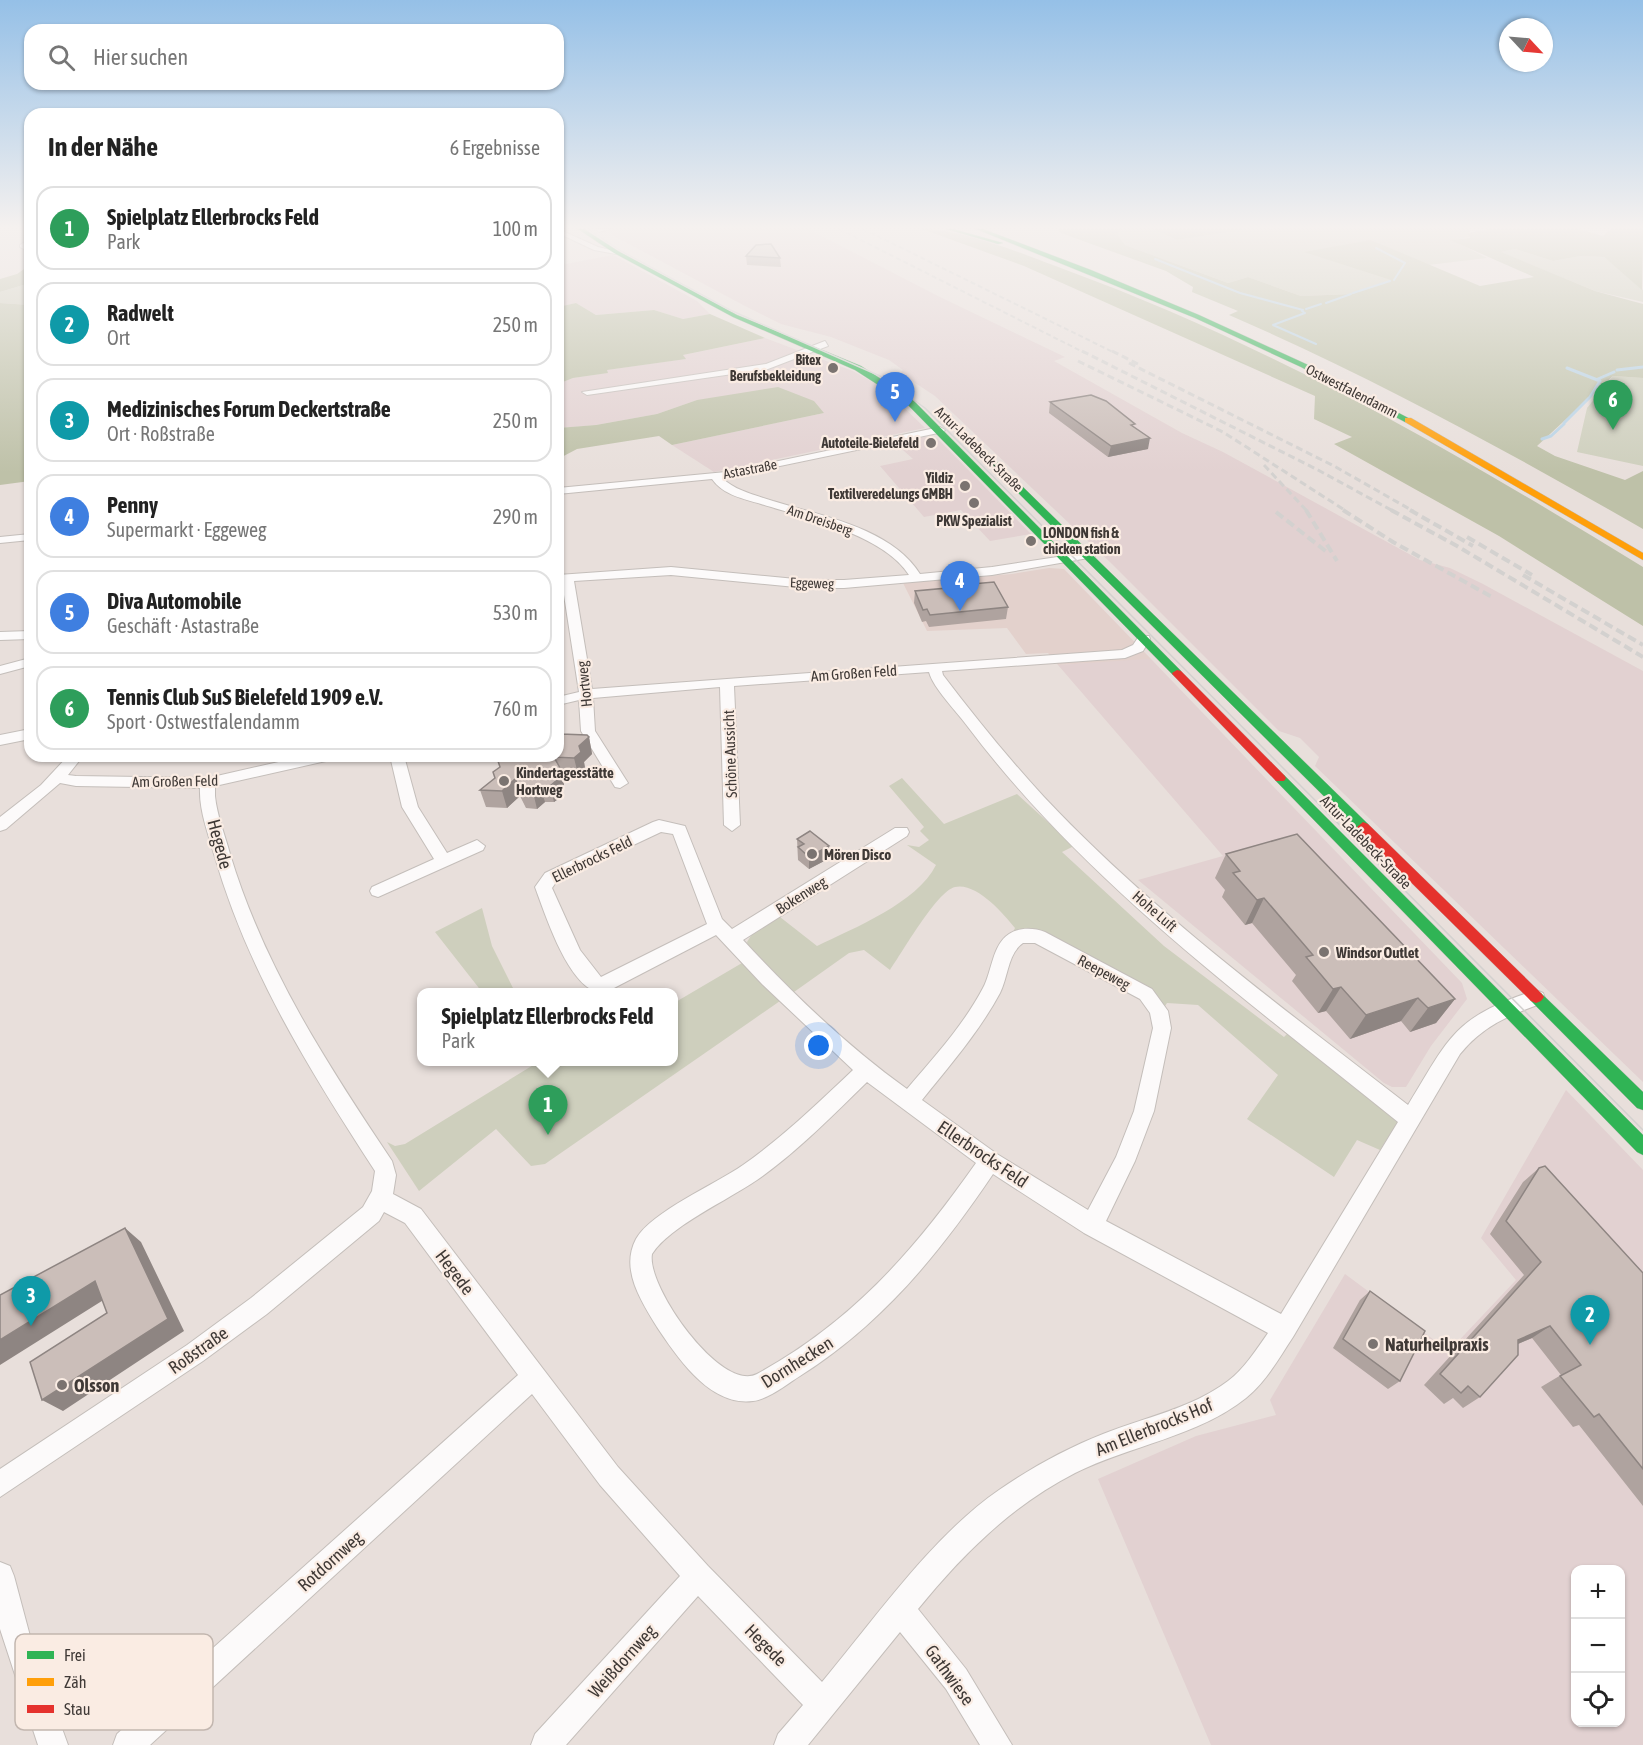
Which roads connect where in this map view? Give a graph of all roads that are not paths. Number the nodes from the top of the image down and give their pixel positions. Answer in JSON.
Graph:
{"nodes":[{"id":1,"x":725,"y":310,"type":"edge"},
{"id":2,"x":743,"y":310,"type":"edge"},
{"id":3,"x":1180,"y":310,"type":"edge"},
{"id":4,"x":1184,"y":310,"type":"edge"},
{"id":5,"x":1205,"y":310,"type":"edge"},
{"id":6,"x":825,"y":344,"type":"junction"},
{"id":7,"x":811,"y":349,"type":"junction"},
{"id":8,"x":1276,"y":352,"type":"junction"},
{"id":9,"x":587,"y":392,"type":"dead end"},
{"id":10,"x":926,"y":399,"type":"dead end"},
{"id":11,"x":940,"y":430,"type":"junction"},
{"id":12,"x":975,"y":444,"type":"dead end"},
{"id":13,"x":715,"y":476,"type":"junction"},
{"id":14,"x":564,"y":490,"type":"edge"},
{"id":15,"x":24,"y":538,"type":"edge"},
{"id":16,"x":0,"y":540,"type":"edge"},
{"id":17,"x":1643,"y":542,"type":"edge"},
{"id":18,"x":1090,"y":555,"type":"junction"},
{"id":19,"x":1643,"y":557,"type":"edge"},
{"id":20,"x":1066,"y":559,"type":"junction"},
{"id":21,"x":564,"y":578,"type":"edge"},
{"id":22,"x":917,"y":578,"type":"junction"},
{"id":23,"x":564,"y":583,"type":"edge"},
{"id":24,"x":24,"y":635,"type":"edge"},
{"id":25,"x":0,"y":636,"type":"edge"},
{"id":26,"x":1144,"y":639,"type":"junction"},
{"id":27,"x":24,"y":663,"type":"edge"},
{"id":28,"x":935,"y":667,"type":"junction"},
{"id":29,"x":1,"y":668,"type":"edge"},
{"id":30,"x":726,"y":682,"type":"junction"},
{"id":31,"x":586,"y":694,"type":"junction"},
{"id":32,"x":564,"y":699,"type":"edge"},
{"id":33,"x":24,"y":735,"type":"edge"},
{"id":34,"x":0,"y":740,"type":"edge"},
{"id":35,"x":71,"y":762,"type":"edge"},
{"id":36,"x":300,"y":762,"type":"edge"},
{"id":37,"x":399,"y":762,"type":"edge"},
{"id":38,"x":58,"y":778,"type":"junction"},
{"id":39,"x":208,"y":783,"type":"junction"},
{"id":40,"x":620,"y":783,"type":"dead end"},
{"id":41,"x":3,"y":819,"type":"edge"},
{"id":42,"x":732,"y":825,"type":"dead end"},
{"id":43,"x":902,"y":832,"type":"dead end"},
{"id":44,"x":477,"y":846,"type":"dead end"},
{"id":45,"x":444,"y":861,"type":"junction"},
{"id":46,"x":378,"y":891,"type":"dead end"},
{"id":47,"x":725,"y":933,"type":"junction"},
{"id":48,"x":1536,"y":998,"type":"junction"},
{"id":49,"x":1506,"y":1007,"type":"junction"},
{"id":50,"x":866,"y":1070,"type":"junction"},
{"id":51,"x":908,"y":1102,"type":"junction"},
{"id":52,"x":1643,"y":1103,"type":"edge"},
{"id":53,"x":1411,"y":1120,"type":"junction"},
{"id":54,"x":1643,"y":1147,"type":"edge"},
{"id":55,"x":990,"y":1161,"type":"junction"},
{"id":56,"x":381,"y":1198,"type":"junction"},
{"id":57,"x":1092,"y":1225,"type":"junction"},
{"id":58,"x":1285,"y":1329,"type":"junction"},
{"id":59,"x":533,"y":1377,"type":"junction"},
{"id":60,"x":0,"y":1484,"type":"edge"},
{"id":61,"x":0,"y":1576,"type":"edge"},
{"id":62,"x":698,"y":1576,"type":"junction"},
{"id":63,"x":899,"y":1608,"type":"junction"},
{"id":64,"x":15,"y":1634,"type":"edge"},
{"id":65,"x":213,"y":1668,"type":"edge"},
{"id":66,"x":820,"y":1704,"type":"junction"},
{"id":67,"x":48,"y":1730,"type":"edge"},
{"id":68,"x":145,"y":1730,"type":"edge"},
{"id":69,"x":53,"y":1745,"type":"edge"},
{"id":70,"x":128,"y":1745,"type":"edge"},
{"id":71,"x":546,"y":1745,"type":"edge"},
{"id":72,"x":789,"y":1745,"type":"edge"},
{"id":73,"x":997,"y":1745,"type":"edge"}],
"edges":[{"from":1,"to":7,"type":"main road","name":"Artur-Ladebeck-Straße"},
{"from":2,"to":6,"type":"main road","name":"Artur-Ladebeck-Straße"},
{"from":3,"to":8,"type":"main road"},
{"from":4,"to":8,"type":"main road","name":"Ostwestfalendamm"},
{"from":5,"to":17,"type":"main road","name":"Ostwestfalendamm"},
{"from":6,"to":7,"type":"street"},
{"from":6,"to":10,"type":"main road","name":"Artur-Ladebeck-Straße"},
{"from":7,"to":9,"type":"street"},
{"from":7,"to":11,"type":"main road","name":"Artur-Ladebeck-Straße"},
{"from":8,"to":19,"type":"main road","name":"Ostwestfalendamm"},
{"from":11,"to":13,"type":"street","name":"Astastraße"},
{"from":11,"to":20,"type":"main road","name":"Artur-Ladebeck-Straße"},
{"from":12,"to":18,"type":"main road","name":"Artur-Ladebeck-Straße"},
{"from":13,"to":14,"type":"street","name":"Astastraße"},
{"from":13,"to":22,"type":"street","name":"Am Dreisberg"},
{"from":15,"to":16,"type":"street"},
{"from":18,"to":20,"type":"street"},
{"from":18,"to":48,"type":"main road","name":"Artur-Ladebeck-Straße"},
{"from":20,"to":22,"type":"street","name":"Eggeweg"},
{"from":20,"to":26,"type":"main road","name":"Artur-Ladebeck-Straße"},
{"from":21,"to":22,"type":"street","name":"Eggeweg"},
{"from":23,"to":31,"type":"street","name":"Hortweg"},
{"from":24,"to":25,"type":"street"},
{"from":26,"to":28,"type":"street","name":"Am Großen Feld"},
{"from":26,"to":49,"type":"main road","name":"Artur-Ladebeck-Straße"},
{"from":27,"to":29,"type":"street"},
{"from":28,"to":30,"type":"street","name":"Am Großen Feld"},
{"from":28,"to":53,"type":"street","name":"Hohe Luft"},
{"from":30,"to":31,"type":"street","name":"Am Großen Feld"},
{"from":30,"to":42,"type":"street","name":"Schöne Aussicht"},
{"from":31,"to":32,"type":"street","name":"Am Großen Feld"},
{"from":31,"to":40,"type":"street","name":"Hortweg"},
{"from":33,"to":34,"type":"street"},
{"from":35,"to":38,"type":"street"},
{"from":36,"to":39,"type":"street","name":"Am Großen Feld"},
{"from":37,"to":45,"type":"street"},
{"from":38,"to":39,"type":"street","name":"Am Großen Feld"},
{"from":38,"to":41,"type":"street"},
{"from":39,"to":56,"type":"street","name":"Hegede"},
{"from":43,"to":47,"type":"street","name":"Bokenweg"},
{"from":44,"to":45,"type":"street"},
{"from":45,"to":46,"type":"street"},
{"from":47,"to":47,"type":"street","name":"Ellerbrocks Feld"},
{"from":47,"to":50,"type":"street","name":"Ellerbrocks Feld"},
{"from":48,"to":49,"type":"street","name":"Am Ellerbrocks Hof"},
{"from":48,"to":52,"type":"main road","name":"Artur-Ladebeck-Straße"},
{"from":49,"to":53,"type":"street","name":"Am Ellerbrocks Hof"},
{"from":49,"to":54,"type":"main road","name":"Artur-Ladebeck-Straße"},
{"from":50,"to":51,"type":"street","name":"Ellerbrocks Feld"},
{"from":50,"to":55,"type":"street","name":"Dornhecken"},
{"from":51,"to":55,"type":"street","name":"Ellerbrocks Feld"},
{"from":51,"to":57,"type":"street","name":"Reepeweg"},
{"from":53,"to":58,"type":"street","name":"Am Ellerbrocks Hof"},
{"from":55,"to":57,"type":"street","name":"Ellerbrocks Feld"},
{"from":56,"to":59,"type":"street","name":"Hegede"},
{"from":56,"to":60,"type":"street","name":"Roßstraße"},
{"from":57,"to":58,"type":"street","name":"Ellerbrocks Feld"},
{"from":58,"to":63,"type":"street","name":"Am Ellerbrocks Hof"},
{"from":59,"to":62,"type":"street","name":"Hegede"},
{"from":59,"to":65,"type":"street","name":"Rotdornweg"},
{"from":61,"to":64,"type":"street"},
{"from":62,"to":66,"type":"street","name":"Hegede"},
{"from":62,"to":71,"type":"street","name":"Weißdornweg"},
{"from":63,"to":66,"type":"street","name":"Am Ellerbrocks Hof"},
{"from":63,"to":73,"type":"street","name":"Gathwiese"},
{"from":66,"to":72,"type":"street","name":"Am Ellerbrocks Hof"},
{"from":67,"to":69,"type":"street"},
{"from":68,"to":70,"type":"street","name":"Rotdornweg"}]}
